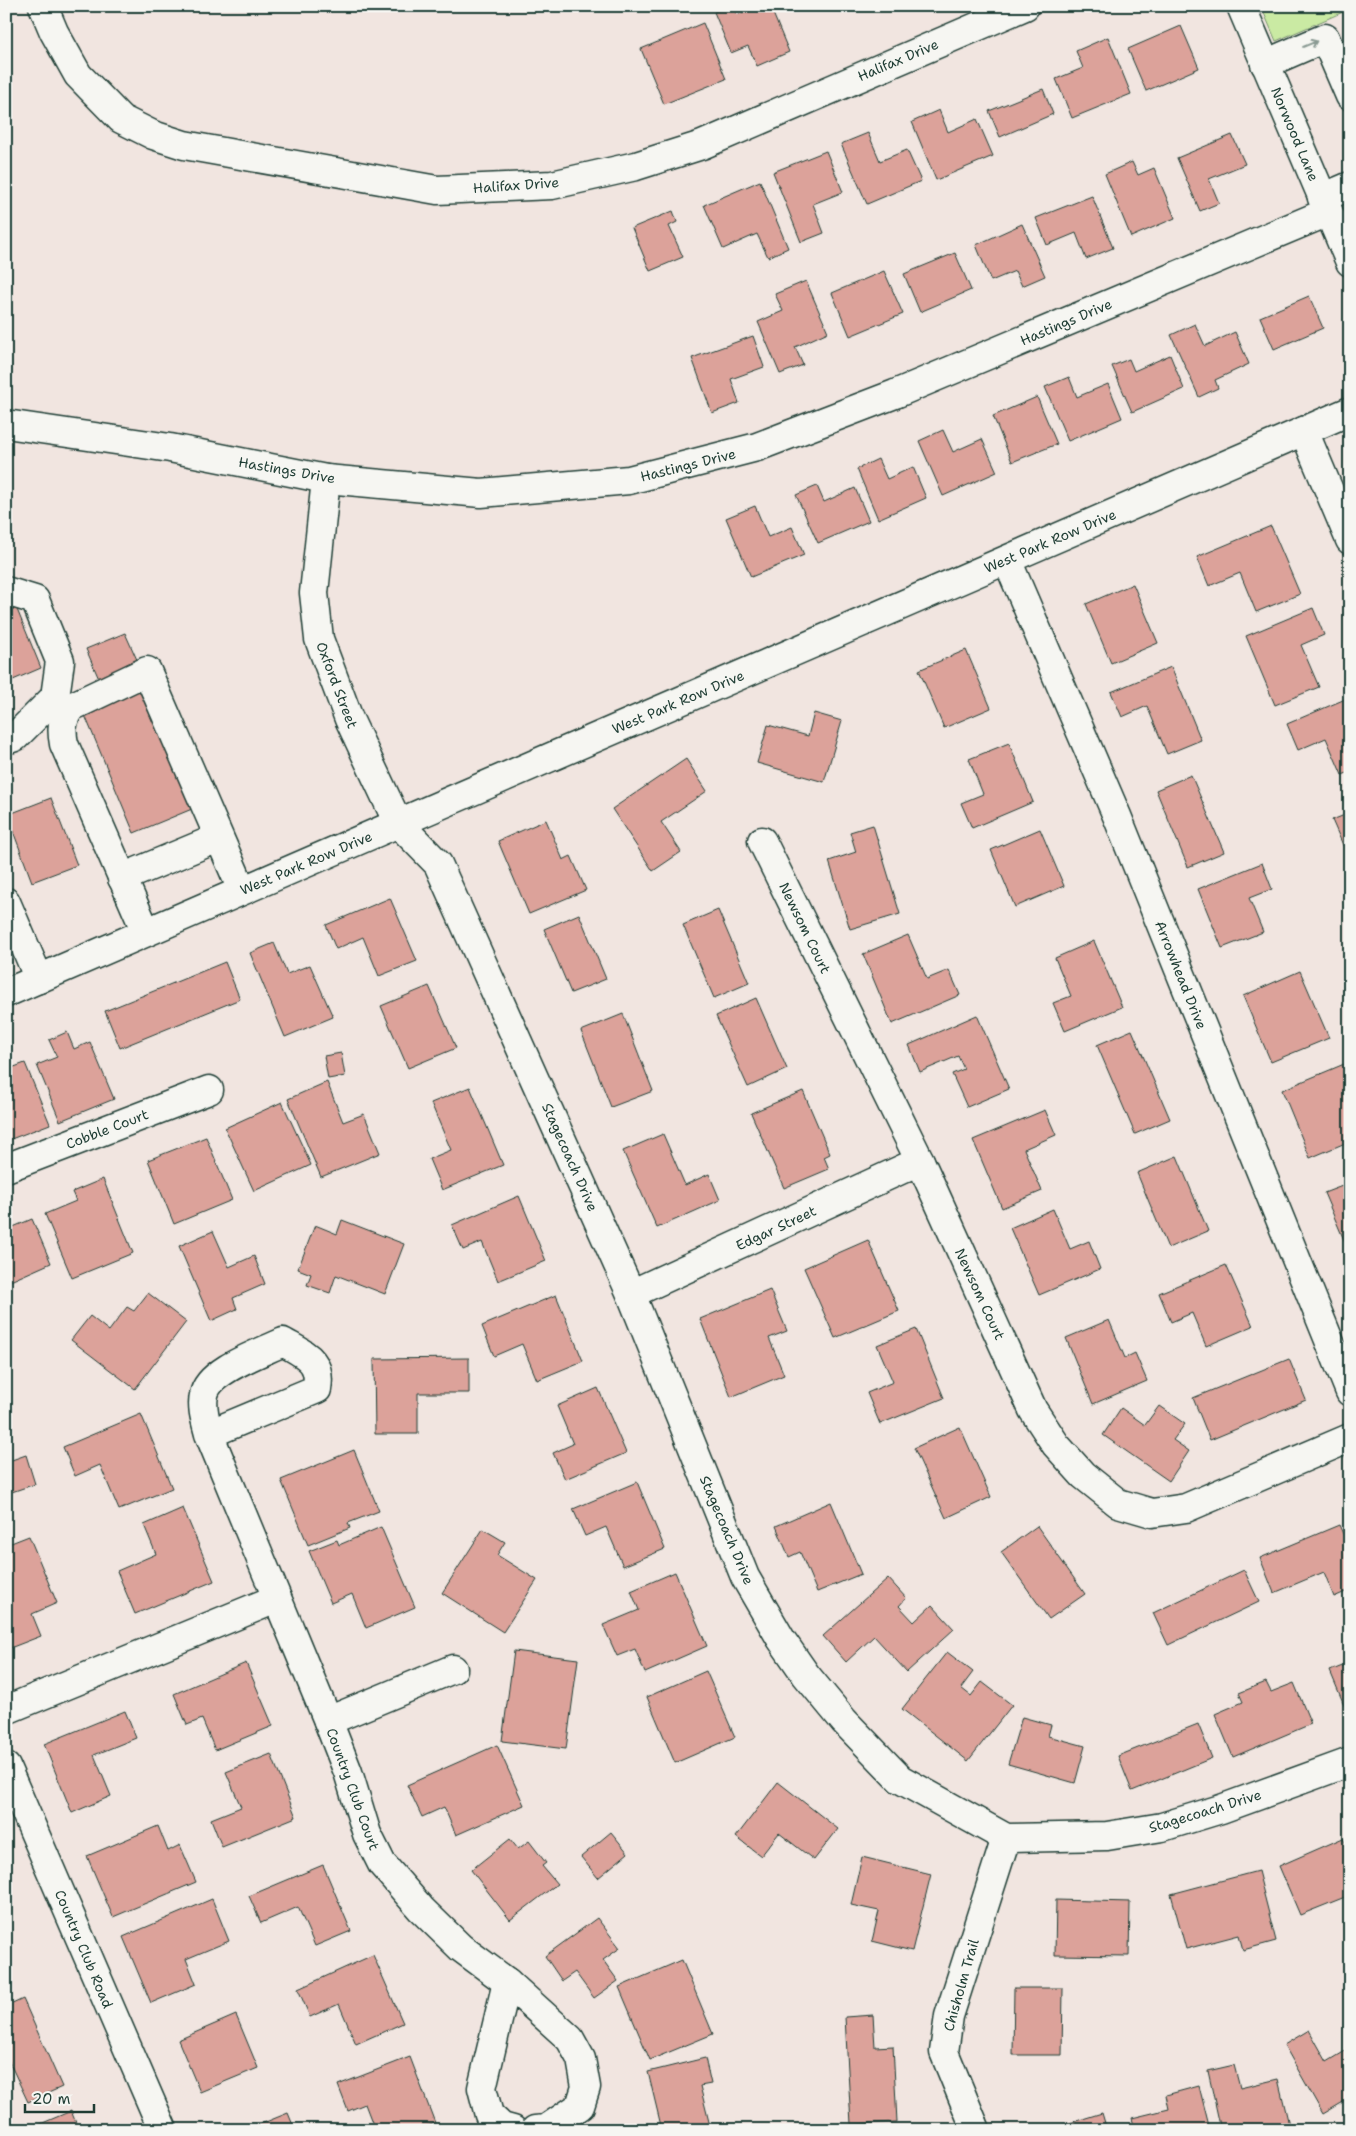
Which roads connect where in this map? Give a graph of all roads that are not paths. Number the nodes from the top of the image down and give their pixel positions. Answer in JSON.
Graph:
{"nodes":[{"id":1,"x":44,"y":6,"type":"edge"},
{"id":2,"x":1025,"y":6,"type":"edge"},
{"id":3,"x":1241,"y":6,"type":"edge"},
{"id":4,"x":1265,"y":64,"type":"junction"},
{"id":5,"x":1350,"y":96,"type":"edge"},
{"id":6,"x":1350,"y":186,"type":"edge"},
{"id":7,"x":1325,"y":205,"type":"junction"},
{"id":8,"x":1350,"y":262,"type":"edge"},
{"id":9,"x":1350,"y":410,"type":"edge"},
{"id":10,"x":6,"y":424,"type":"edge"},
{"id":11,"x":1304,"y":431,"type":"junction"},
{"id":12,"x":326,"y":479,"type":"junction"},
{"id":13,"x":1350,"y":540,"type":"edge"},
{"id":14,"x":1007,"y":560,"type":"junction"},
{"id":15,"x":6,"y":591,"type":"edge"},
{"id":16,"x":6,"y":740,"type":"edge"},
{"id":17,"x":398,"y":823,"type":"junction"},
{"id":18,"x":218,"y":838,"type":"junction"},
{"id":19,"x":762,"y":841,"type":"dead end"},
{"id":20,"x":122,"y":878,"type":"junction"},
{"id":21,"x":242,"y":890,"type":"junction"},
{"id":22,"x":7,"y":906,"type":"edge"},
{"id":23,"x":146,"y":932,"type":"junction"},
{"id":24,"x":39,"y":979,"type":"junction"},
{"id":25,"x":6,"y":993,"type":"edge"},
{"id":26,"x":209,"y":1090,"type":"dead end"},
{"id":27,"x":920,"y":1161,"type":"junction"},
{"id":28,"x":6,"y":1168,"type":"edge"},
{"id":29,"x":632,"y":1294,"type":"junction"},
{"id":30,"x":1350,"y":1392,"type":"edge"},
{"id":31,"x":209,"y":1434,"type":"dead end"},
{"id":32,"x":1350,"y":1438,"type":"edge"},
{"id":33,"x":276,"y":1599,"type":"junction"},
{"id":34,"x":453,"y":1669,"type":"dead end"},
{"id":35,"x":6,"y":1710,"type":"edge"},
{"id":36,"x":328,"y":1721,"type":"junction"},
{"id":37,"x":1350,"y":1762,"type":"edge"},
{"id":38,"x":6,"y":1767,"type":"edge"},
{"id":39,"x":1006,"y":1838,"type":"junction"},
{"id":40,"x":507,"y":1982,"type":"junction"},
{"id":41,"x":164,"y":2130,"type":"edge"},
{"id":42,"x":513,"y":2130,"type":"edge"},
{"id":43,"x":535,"y":2130,"type":"edge"},
{"id":44,"x":976,"y":2130,"type":"edge"}],
"edges":[{"from":1,"to":2,"type":"street","name":"Halifax Drive"},
{"from":3,"to":4,"type":"street","name":"Norwood Lane"},
{"from":4,"to":5,"type":"street","one_way":true},
{"from":4,"to":7,"type":"street","name":"Norwood Lane"},
{"from":6,"to":7,"type":"street","name":"Hastings Drive"},
{"from":7,"to":8,"type":"street","name":"Norwood Lane"},
{"from":7,"to":12,"type":"street","name":"Hastings Drive"},
{"from":9,"to":11,"type":"street","name":"West Park Row Drive"},
{"from":10,"to":12,"type":"street","name":"Hastings Drive"},
{"from":11,"to":13,"type":"street"},
{"from":11,"to":14,"type":"street","name":"West Park Row Drive"},
{"from":12,"to":17,"type":"street","name":"Oxford Street"},
{"from":14,"to":17,"type":"street","name":"West Park Row Drive"},
{"from":14,"to":30,"type":"street","name":"Arrowhead Drive"},
{"from":15,"to":16,"type":"street"},
{"from":17,"to":21,"type":"street","name":"West Park Row Drive"},
{"from":17,"to":29,"type":"street","name":"Stagecoach Drive"},
{"from":18,"to":20,"type":"street"},
{"from":18,"to":20,"type":"street"},
{"from":18,"to":21,"type":"street"},
{"from":19,"to":27,"type":"street","name":"Newsom Court"},
{"from":20,"to":23,"type":"street"},
{"from":21,"to":23,"type":"street","name":"West Park Row Drive"},
{"from":22,"to":24,"type":"street"},
{"from":23,"to":24,"type":"street","name":"West Park Row Drive"},
{"from":24,"to":25,"type":"street","name":"West Park Row Drive"},
{"from":26,"to":28,"type":"street","name":"Cobble Court"},
{"from":27,"to":29,"type":"street","name":"Edgar Street"},
{"from":27,"to":32,"type":"street","name":"Newsom Court"},
{"from":29,"to":39,"type":"street","name":"Stagecoach Drive"},
{"from":31,"to":33,"type":"street","name":"Country Club Court"},
{"from":33,"to":35,"type":"street"},
{"from":33,"to":36,"type":"street","name":"Country Club Court"},
{"from":34,"to":36,"type":"street","name":"Country Club Court"},
{"from":36,"to":40,"type":"street","name":"Country Club Court"},
{"from":37,"to":39,"type":"street","name":"Stagecoach Drive"},
{"from":38,"to":41,"type":"street","name":"Country Club Road"},
{"from":39,"to":44,"type":"street","name":"Chisholm Trail"},
{"from":40,"to":42,"type":"street"},
{"from":40,"to":43,"type":"street","name":"Country Club Court"}]}
